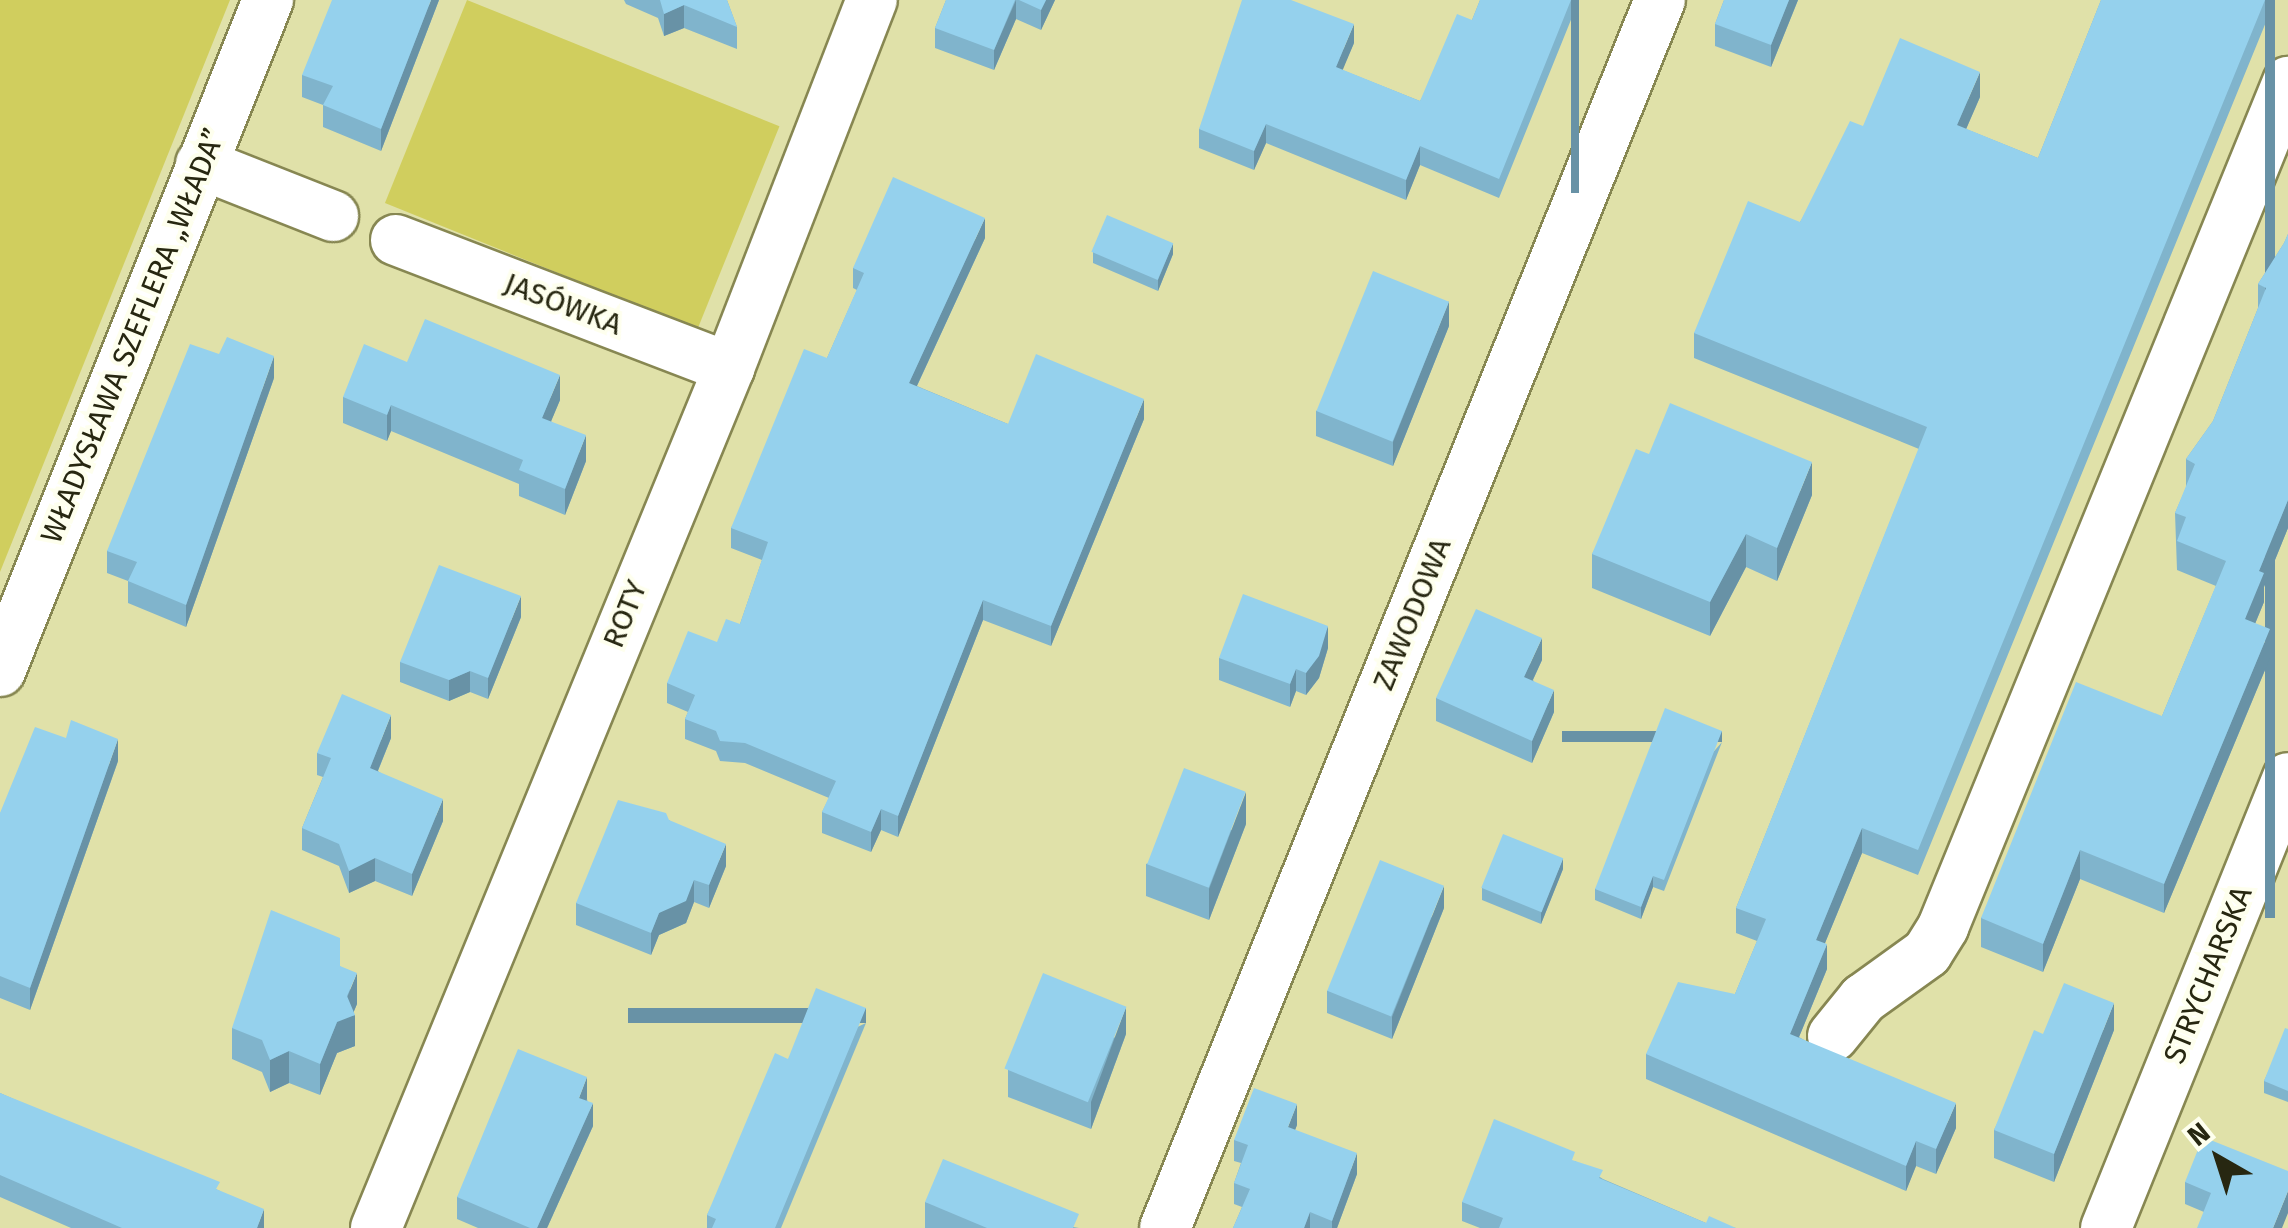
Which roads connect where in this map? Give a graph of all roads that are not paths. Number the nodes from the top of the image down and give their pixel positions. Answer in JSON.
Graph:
{"nodes":[{"id":1,"x":268,"y":0,"type":"edge"},
{"id":2,"x":872,"y":0,"type":"edge"},
{"id":3,"x":1660,"y":0,"type":"edge"},
{"id":4,"x":2288,"y":82,"type":"edge"},
{"id":5,"x":201,"y":164,"type":"junction"},
{"id":6,"x":332,"y":216,"type":"dead end"},
{"id":7,"x":396,"y":240,"type":"dead end"},
{"id":8,"x":729,"y":368,"type":"junction"},
{"id":9,"x":0,"y":672,"type":"edge"},
{"id":10,"x":2288,"y":778,"type":"edge"},
{"id":11,"x":1833,"y":1036,"type":"dead end"},
{"id":12,"x":376,"y":1228,"type":"edge"},
{"id":13,"x":1164,"y":1228,"type":"edge"},
{"id":14,"x":2106,"y":1228,"type":"edge"}],
"edges":[{"from":1,"to":5,"type":"street","name":"WŁADYSŁAWA SZEFLERA „WŁADA”"},
{"from":2,"to":8,"type":"street","name":"ROTY"},
{"from":3,"to":13,"type":"street","name":"ZAWODOWA"},
{"from":4,"to":11,"type":"street"},
{"from":5,"to":6,"type":"street"},
{"from":5,"to":9,"type":"street","name":"WŁADYSŁAWA SZEFLERA „WŁADA”"},
{"from":7,"to":8,"type":"street","name":"JASÓWKA"},
{"from":8,"to":12,"type":"street","name":"ROTY"},
{"from":10,"to":14,"type":"street","name":"STRYCHARSKA"}]}
